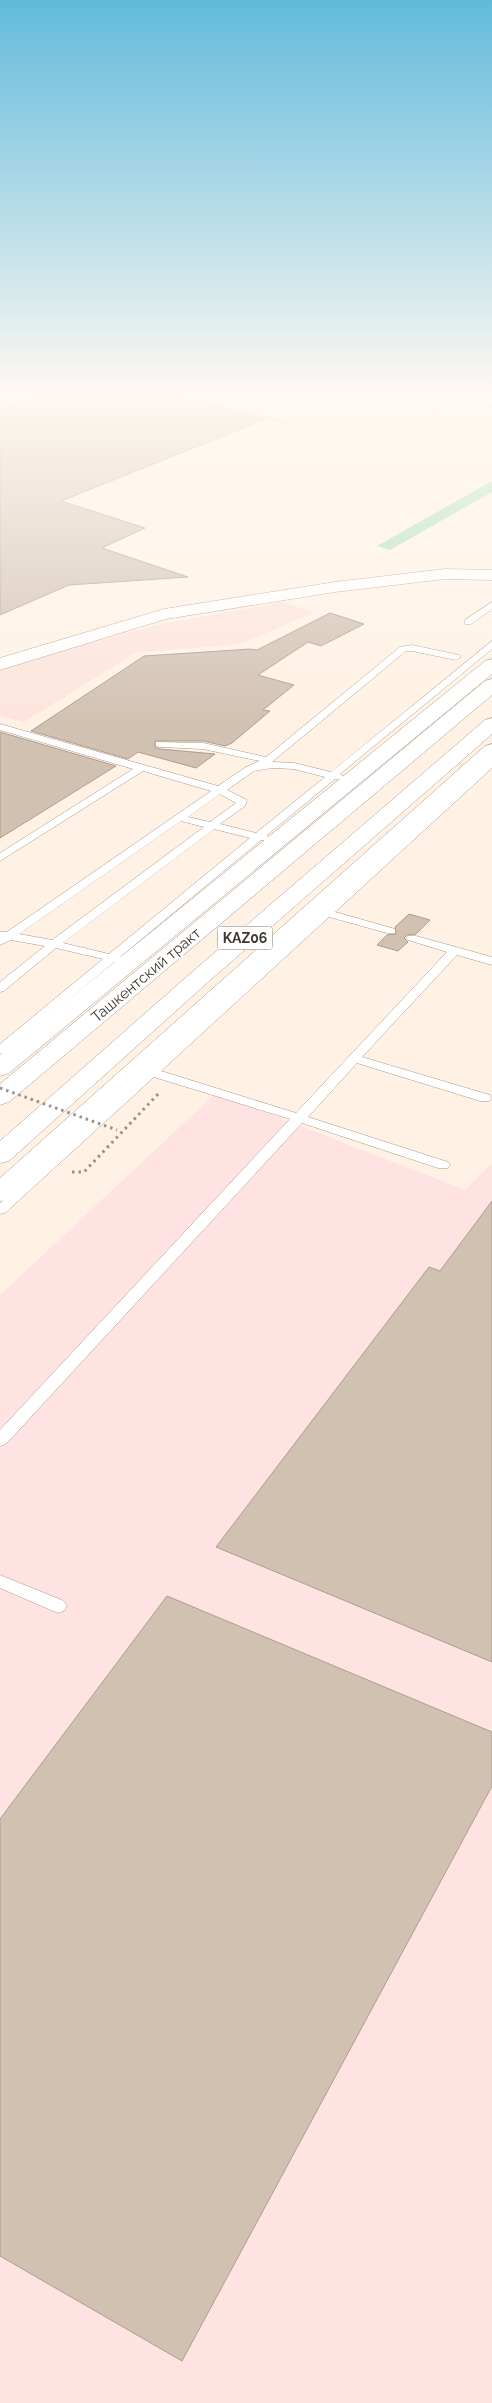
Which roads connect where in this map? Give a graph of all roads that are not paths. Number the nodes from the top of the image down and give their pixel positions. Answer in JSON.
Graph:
{"nodes":[{"id":1,"x":491,"y":577,"type":"edge"},
{"id":2,"x":492,"y":605,"type":"edge"},
{"id":3,"x":468,"y":622,"type":"dead end"},
{"id":4,"x":492,"y":644,"type":"edge"},
{"id":5,"x":456,"y":656,"type":"dead end"},
{"id":6,"x":0,"y":664,"type":"edge"},
{"id":7,"x":492,"y":665,"type":"edge"},
{"id":8,"x":492,"y":685,"type":"edge"},
{"id":9,"x":492,"y":724,"type":"edge"},
{"id":10,"x":0,"y":727,"type":"edge"},
{"id":11,"x":160,"y":744,"type":"dead end"},
{"id":12,"x":492,"y":750,"type":"edge"},
{"id":13,"x":265,"y":762,"type":"junction"},
{"id":14,"x":492,"y":763,"type":"edge"},
{"id":15,"x":141,"y":768,"type":"junction"},
{"id":16,"x":343,"y":778,"type":"junction"},
{"id":17,"x":219,"y":790,"type":"junction"},
{"id":18,"x":180,"y":818,"type":"junction"},
{"id":19,"x":214,"y":824,"type":"junction"},
{"id":20,"x":268,"y":839,"type":"junction"},
{"id":21,"x":0,"y":858,"type":"edge"},
{"id":22,"x":321,"y":911,"type":"junction"},
{"id":23,"x":391,"y":931,"type":"dead end"},
{"id":24,"x":3,"y":938,"type":"edge"},
{"id":25,"x":412,"y":938,"type":"dead end"},
{"id":26,"x":54,"y":944,"type":"junction"},
{"id":27,"x":455,"y":950,"type":"junction"},
{"id":28,"x":121,"y":961,"type":"junction"},
{"id":29,"x":492,"y":961,"type":"edge"},
{"id":30,"x":0,"y":988,"type":"edge"},
{"id":31,"x":0,"y":1050,"type":"edge"},
{"id":32,"x":355,"y":1059,"type":"junction"},
{"id":33,"x":0,"y":1068,"type":"edge"},
{"id":34,"x":145,"y":1070,"type":"junction"},
{"id":35,"x":0,"y":1097,"type":"edge"},
{"id":36,"x":484,"y":1098,"type":"dead end"},
{"id":37,"x":299,"y":1118,"type":"junction"},
{"id":38,"x":0,"y":1155,"type":"edge"},
{"id":39,"x":442,"y":1165,"type":"dead end"},
{"id":40,"x":0,"y":1193,"type":"edge"},
{"id":41,"x":0,"y":1210,"type":"edge"},
{"id":42,"x":0,"y":1440,"type":"edge"},
{"id":43,"x":0,"y":1581,"type":"edge"},
{"id":44,"x":58,"y":1606,"type":"dead end"}],
"edges":[{"from":1,"to":6,"type":"main road"},
{"from":2,"to":3,"type":"lane"},
{"from":4,"to":16,"type":"lane"},
{"from":5,"to":13,"type":"lane"},
{"from":7,"to":16,"type":"main road"},
{"from":8,"to":35,"type":"main road","name":"Ташкентский тракт","number":"KАZ06"},
{"from":9,"to":38,"type":"main road","number":"KАZ06"},
{"from":10,"to":15,"type":"lane"},
{"from":11,"to":13,"type":"lane"},
{"from":12,"to":22,"type":"main road"},
{"from":13,"to":16,"type":"lane"},
{"from":13,"to":17,"type":"lane"},
{"from":14,"to":22,"type":"lane"},
{"from":15,"to":17,"type":"lane"},
{"from":15,"to":21,"type":"lane"},
{"from":16,"to":20,"type":"main road"},
{"from":17,"to":18,"type":"lane"},
{"from":17,"to":19,"type":"lane"},
{"from":18,"to":19,"type":"lane"},
{"from":18,"to":24,"type":"lane"},
{"from":19,"to":20,"type":"lane"},
{"from":19,"to":26,"type":"lane"},
{"from":20,"to":28,"type":"main road"},
{"from":22,"to":23,"type":"lane"},
{"from":22,"to":34,"type":"main road"},
{"from":24,"to":26,"type":"lane"},
{"from":25,"to":27,"type":"lane"},
{"from":26,"to":28,"type":"lane"},
{"from":26,"to":30,"type":"lane"},
{"from":27,"to":29,"type":"lane"},
{"from":27,"to":32,"type":"lane"},
{"from":28,"to":31,"type":"lane"},
{"from":28,"to":33,"type":"main road"},
{"from":32,"to":36,"type":"lane"},
{"from":32,"to":37,"type":"lane"},
{"from":34,"to":37,"type":"lane"},
{"from":34,"to":40,"type":"main road"},
{"from":34,"to":41,"type":"lane"},
{"from":37,"to":39,"type":"lane"},
{"from":37,"to":42,"type":"lane"},
{"from":43,"to":44,"type":"lane"}]}
